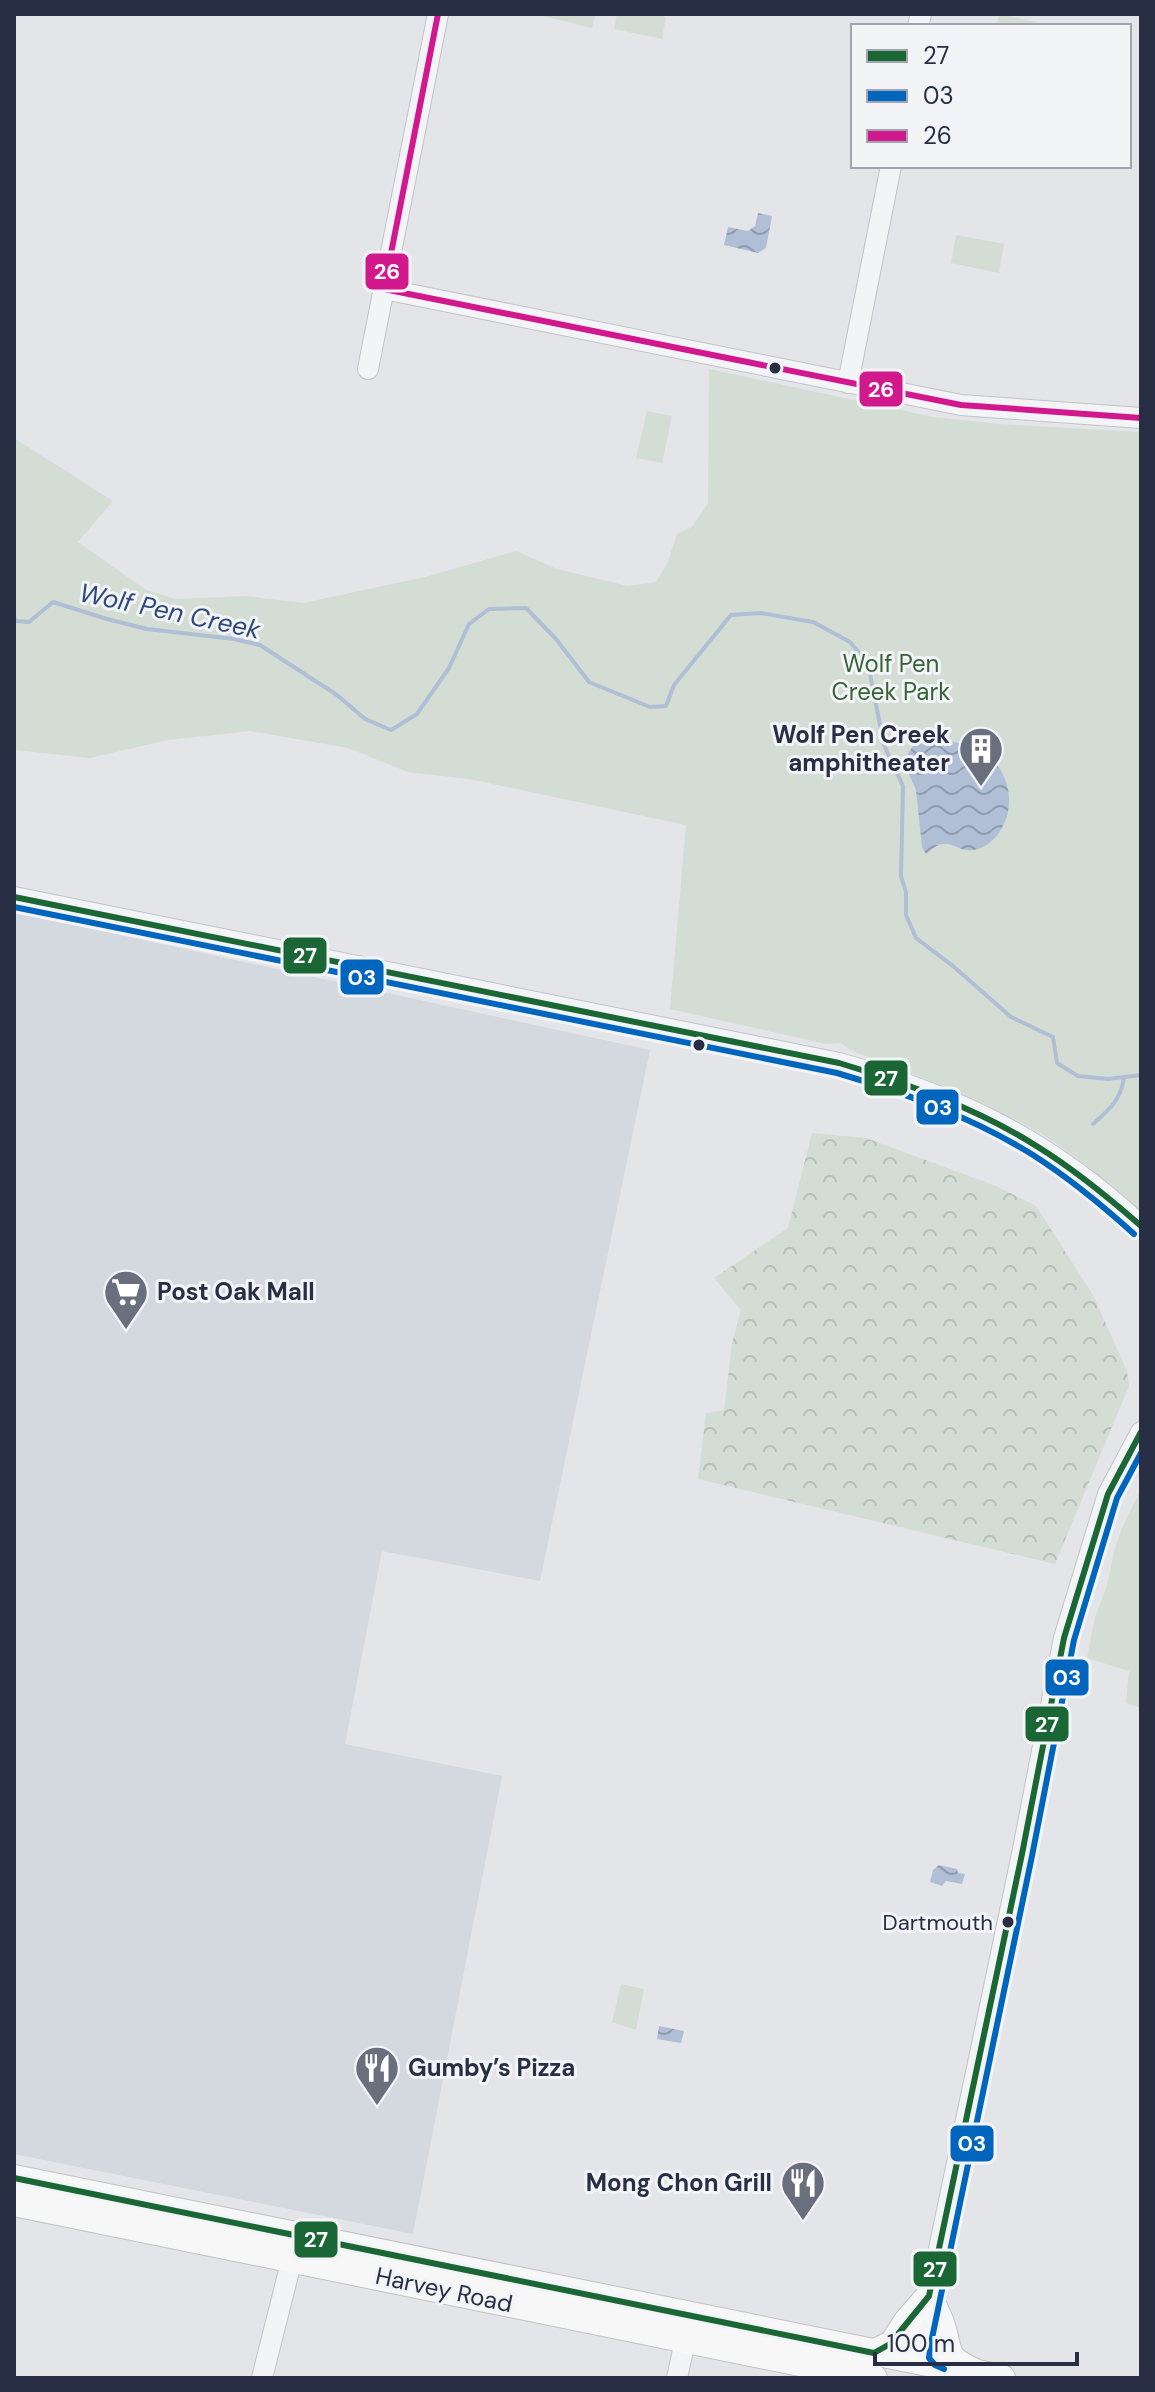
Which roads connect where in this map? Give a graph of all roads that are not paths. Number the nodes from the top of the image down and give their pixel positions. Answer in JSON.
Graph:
{"nodes":[{"id":1,"x":438,"y":14,"type":"edge"},
{"id":2,"x":891,"y":168,"type":"edge"},
{"id":3,"x":384,"y":289,"type":"junction"},
{"id":4,"x":368,"y":369,"type":"dead end"},
{"id":5,"x":848,"y":383,"type":"junction"},
{"id":6,"x":1141,"y":418,"type":"edge"},
{"id":7,"x":14,"y":897,"type":"edge"},
{"id":8,"x":1141,"y":1226,"type":"edge"},
{"id":9,"x":1141,"y":1432,"type":"edge"},
{"id":10,"x":14,"y":2178,"type":"edge"},
{"id":11,"x":14,"y":2203,"type":"edge"},
{"id":12,"x":174,"y":2210,"type":"junction"},
{"id":13,"x":86,"y":2217,"type":"junction"},
{"id":14,"x":373,"y":2250,"type":"junction"},
{"id":15,"x":292,"y":2259,"type":"junction"},
{"id":16,"x":929,"y":2296,"type":"junction"},
{"id":17,"x":636,"y":2304,"type":"junction"},
{"id":18,"x":760,"y":2330,"type":"junction"},
{"id":19,"x":685,"y":2341,"type":"junction"},
{"id":20,"x":918,"y":2362,"type":"junction"},
{"id":21,"x":866,"y":2368,"type":"edge"},
{"id":22,"x":990,"y":2375,"type":"edge"},
{"id":23,"x":262,"y":2378,"type":"edge"},
{"id":24,"x":677,"y":2378,"type":"edge"},
{"id":25,"x":940,"y":2378,"type":"edge"}],
"edges":[{"from":1,"to":3,"type":"street"},
{"from":2,"to":5,"type":"street"},
{"from":3,"to":4,"type":"street"},
{"from":3,"to":5,"type":"street"},
{"from":5,"to":6,"type":"street"},
{"from":7,"to":8,"type":"street"},
{"from":9,"to":16,"type":"street"},
{"from":10,"to":12,"type":"main road","name":"Harvey Road"},
{"from":11,"to":13,"type":"main road","name":"Harvey Road"},
{"from":12,"to":13,"type":"main road"},
{"from":12,"to":14,"type":"main road","name":"Harvey Road"},
{"from":13,"to":15,"type":"main road","name":"Harvey Road"},
{"from":14,"to":15,"type":"main road"},
{"from":14,"to":17,"type":"main road","name":"Harvey Road"},
{"from":15,"to":19,"type":"main road","name":"Harvey Road"},
{"from":15,"to":23,"type":"street"},
{"from":16,"to":20,"type":"street"},
{"from":16,"to":21,"type":"main road"},
{"from":16,"to":22,"type":"main road"},
{"from":17,"to":18,"type":"main road","name":"Harvey Road"},
{"from":17,"to":19,"type":"main road"},
{"from":18,"to":19,"type":"main road"},
{"from":18,"to":21,"type":"main road","name":"Harvey Road"},
{"from":19,"to":21,"type":"main road","name":"Harvey Road"},
{"from":19,"to":24,"type":"street"},
{"from":20,"to":21,"type":"main road"},
{"from":20,"to":22,"type":"main road"},
{"from":20,"to":25,"type":"main road"}]}
